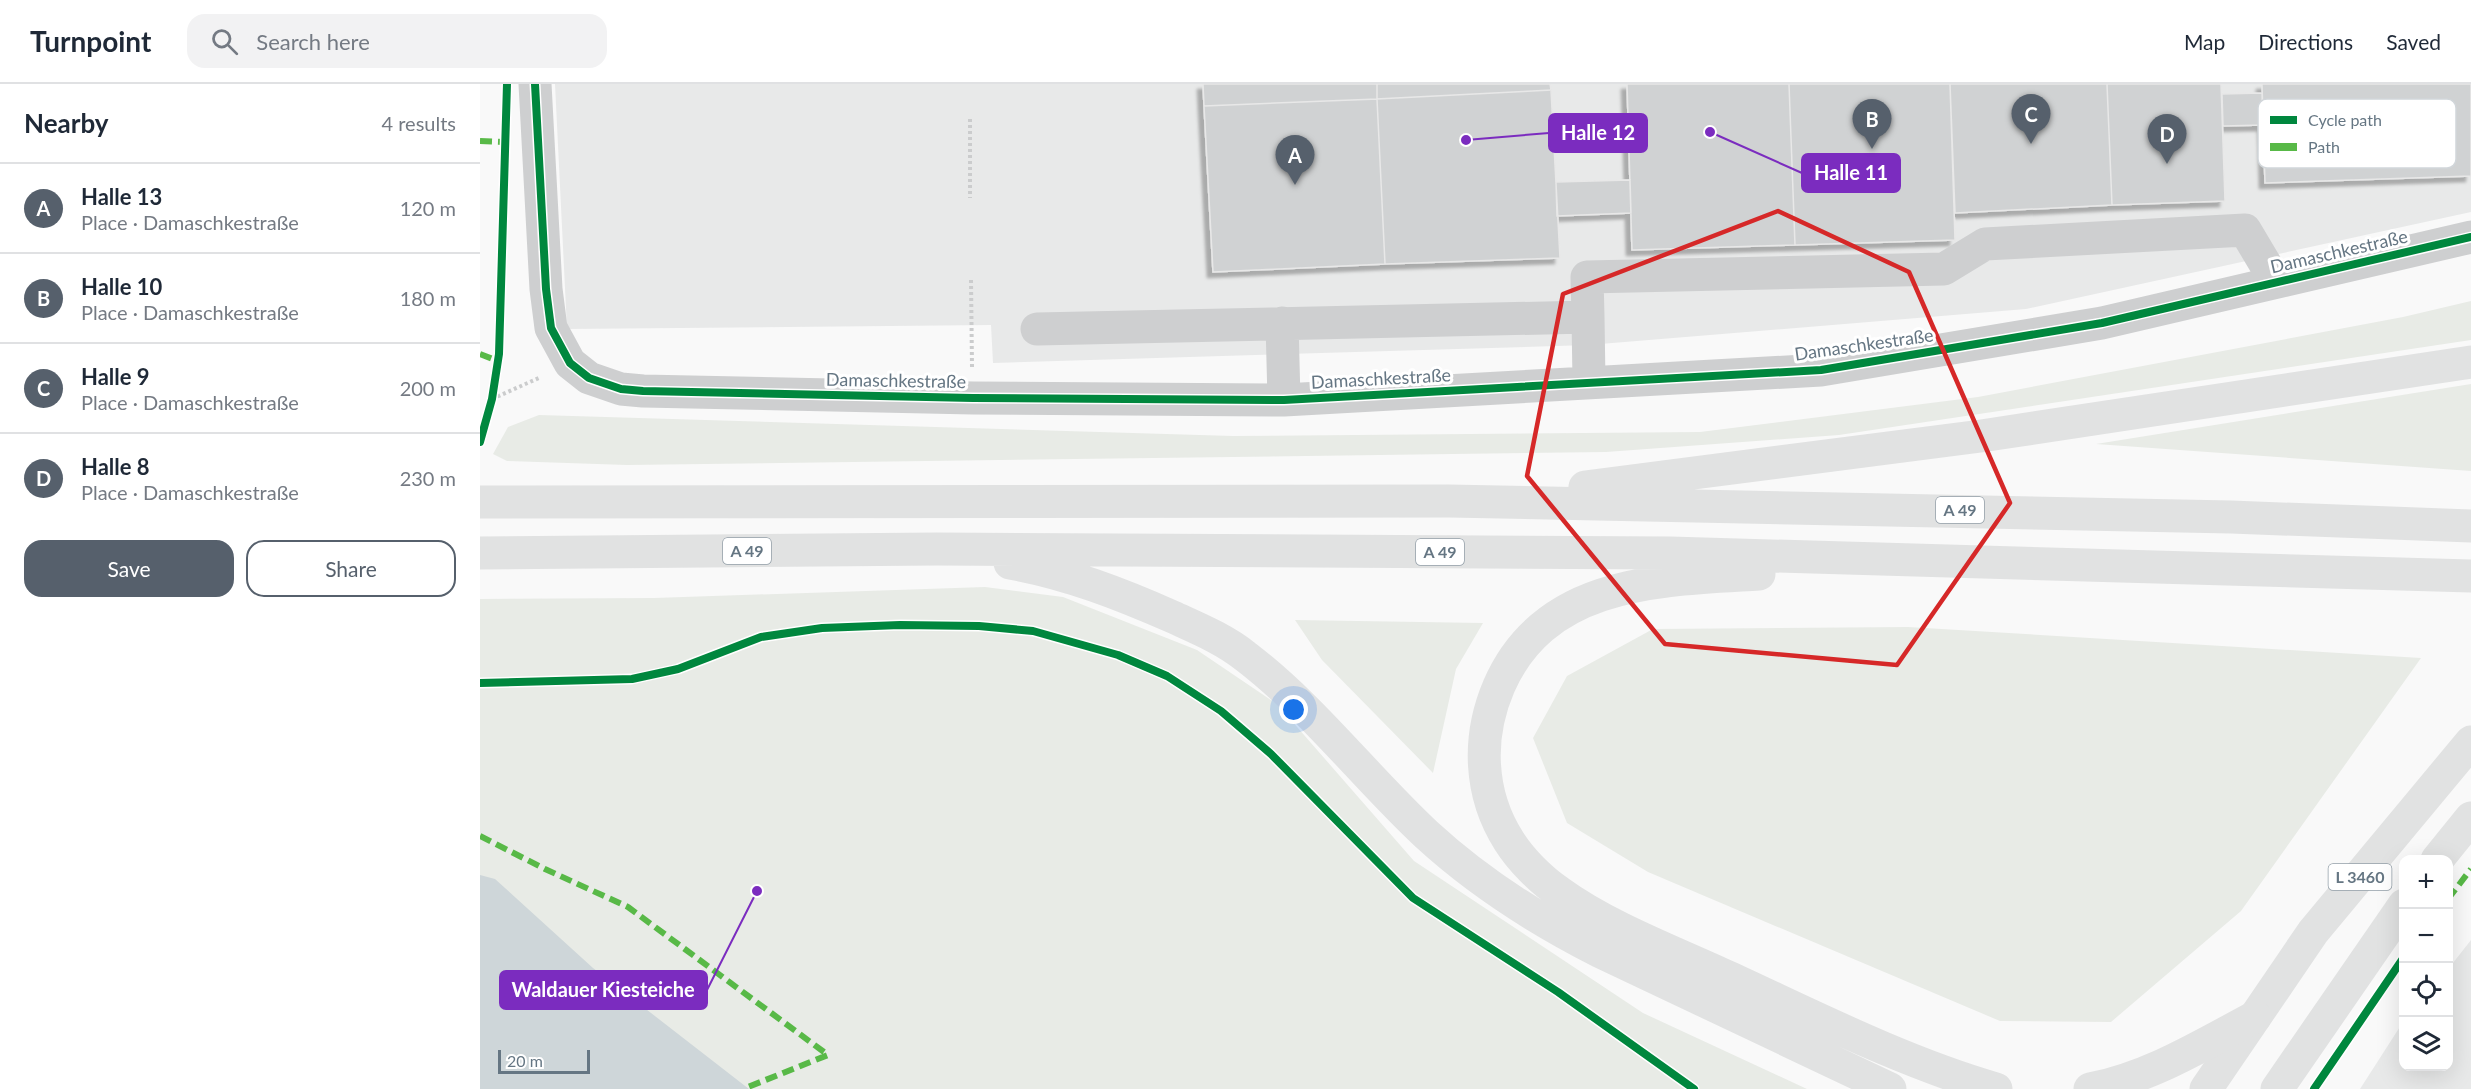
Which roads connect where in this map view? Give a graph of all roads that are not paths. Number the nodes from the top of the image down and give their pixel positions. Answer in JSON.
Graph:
{"nodes":[{"id":1,"x":536,"y":84,"type":"edge"},
{"id":2,"x":2471,"y":237,"type":"edge"},
{"id":3,"x":2276,"y":282,"type":"junction"},
{"id":4,"x":1588,"y":317,"type":"junction"},
{"id":5,"x":1282,"y":323,"type":"junction"},
{"id":6,"x":1037,"y":329,"type":"dead end"},
{"id":7,"x":2471,"y":362,"type":"edge"},
{"id":8,"x":1589,"y":382,"type":"junction"},
{"id":9,"x":1284,"y":400,"type":"junction"},
{"id":10,"x":1449,"y":501,"type":"junction"},
{"id":11,"x":480,"y":502,"type":"edge"},
{"id":12,"x":2471,"y":526,"type":"edge"},
{"id":13,"x":937,"y":549,"type":"junction"},
{"id":14,"x":480,"y":553,"type":"edge"},
{"id":15,"x":1943,"y":560,"type":"junction"},
{"id":16,"x":2471,"y":576,"type":"edge"},
{"id":17,"x":2471,"y":742,"type":"edge"},
{"id":18,"x":2471,"y":818,"type":"edge"},
{"id":19,"x":2441,"y":855,"type":"edge"},
{"id":20,"x":2400,"y":909,"type":"edge"},
{"id":21,"x":2255,"y":1017,"type":"junction"},
{"id":22,"x":1890,"y":1089,"type":"edge"},
{"id":23,"x":1996,"y":1089,"type":"edge"},
{"id":24,"x":2090,"y":1089,"type":"edge"},
{"id":25,"x":2206,"y":1089,"type":"edge"},
{"id":26,"x":2277,"y":1089,"type":"edge"}],
"edges":[{"from":1,"to":9,"type":"street","name":"Damaschkestraße"},
{"from":2,"to":3,"type":"street","name":"Damaschkestraße"},
{"from":3,"to":4,"type":"street"},
{"from":3,"to":8,"type":"street","name":"Damaschkestraße"},
{"from":4,"to":5,"type":"street"},
{"from":4,"to":8,"type":"street"},
{"from":5,"to":6,"type":"street"},
{"from":5,"to":9,"type":"street"},
{"from":7,"to":10,"type":"main road"},
{"from":8,"to":9,"type":"street","name":"Damaschkestraße"},
{"from":10,"to":11,"type":"main road","number":"A 49"},
{"from":10,"to":12,"type":"main road","number":"A 49"},
{"from":13,"to":14,"type":"main road","number":"A 49"},
{"from":13,"to":15,"type":"main road","number":"A 49"},
{"from":13,"to":22,"type":"main road"},
{"from":15,"to":16,"type":"main road","number":"A 49"},
{"from":15,"to":23,"type":"main road"},
{"from":17,"to":21,"type":"main road","number":"L 3460"},
{"from":18,"to":19,"type":"main road"},
{"from":20,"to":26,"type":"main road","number":"L 3460"},
{"from":21,"to":24,"type":"main road"},
{"from":21,"to":25,"type":"main road","number":"L 3460"}]}
